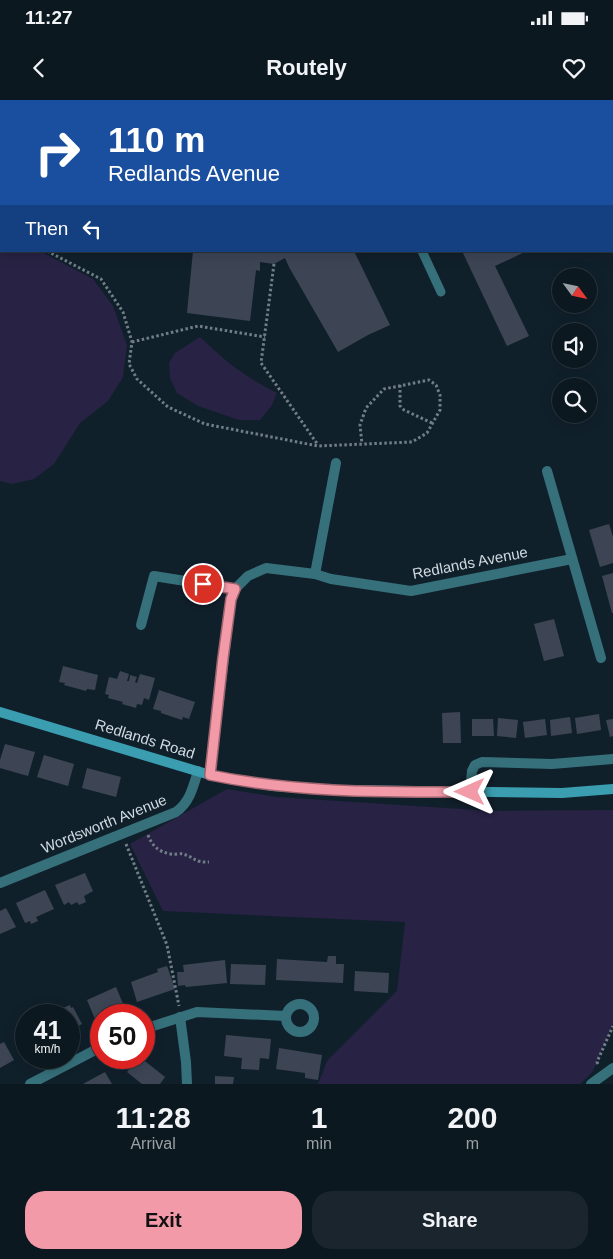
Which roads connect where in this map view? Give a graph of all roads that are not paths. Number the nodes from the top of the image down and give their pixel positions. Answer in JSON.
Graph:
{"nodes":[{"id":1,"x":422,"y":252,"type":"edge"},
{"id":2,"x":441,"y":292,"type":"dead end"},
{"id":3,"x":336,"y":463,"type":"dead end"},
{"id":4,"x":548,"y":471,"type":"dead end"},
{"id":5,"x":572,"y":559,"type":"junction"},
{"id":6,"x":315,"y":574,"type":"junction"},
{"id":7,"x":235,"y":589,"type":"junction"},
{"id":8,"x":140,"y":625,"type":"dead end"},
{"id":9,"x":600,"y":658,"type":"dead end"},
{"id":10,"x":0,"y":712,"type":"edge"},
{"id":11,"x":613,"y":760,"type":"edge"},
{"id":12,"x":198,"y":771,"type":"junction"},
{"id":13,"x":210,"y":775,"type":"junction"},
{"id":14,"x":613,"y":789,"type":"edge"},
{"id":15,"x":470,"y":792,"type":"junction"},
{"id":16,"x":0,"y":883,"type":"edge"},
{"id":17,"x":180,"y":1016,"type":"junction"},
{"id":18,"x":286,"y":1016,"type":"dead end"},
{"id":19,"x":155,"y":1025,"type":"edge"},
{"id":20,"x":90,"y":1053,"type":"edge"},
{"id":21,"x":613,"y":1068,"type":"edge"},
{"id":22,"x":30,"y":1084,"type":"edge"},
{"id":23,"x":187,"y":1084,"type":"edge"},
{"id":24,"x":592,"y":1084,"type":"edge"}],
"edges":[{"from":1,"to":2,"type":"lane"},
{"from":3,"to":6,"type":"street"},
{"from":4,"to":5,"type":"street"},
{"from":5,"to":6,"type":"street","name":"Redlands Avenue"},
{"from":5,"to":9,"type":"street"},
{"from":6,"to":7,"type":"street","name":"Redlands Avenue"},
{"from":7,"to":8,"type":"street"},
{"from":7,"to":13,"type":"street"},
{"from":10,"to":12,"type":"main road","name":"Redlands Road"},
{"from":11,"to":15,"type":"street"},
{"from":12,"to":13,"type":"main road","name":"Redlands Road"},
{"from":12,"to":16,"type":"street","name":"Wordsworth Avenue"},
{"from":13,"to":15,"type":"main road","name":"Redlands Road"},
{"from":14,"to":15,"type":"main road","name":"Redlands Road"},
{"from":17,"to":18,"type":"street"},
{"from":17,"to":19,"type":"street"},
{"from":17,"to":23,"type":"street"},
{"from":20,"to":22,"type":"street"},
{"from":21,"to":24,"type":"street"}]}
